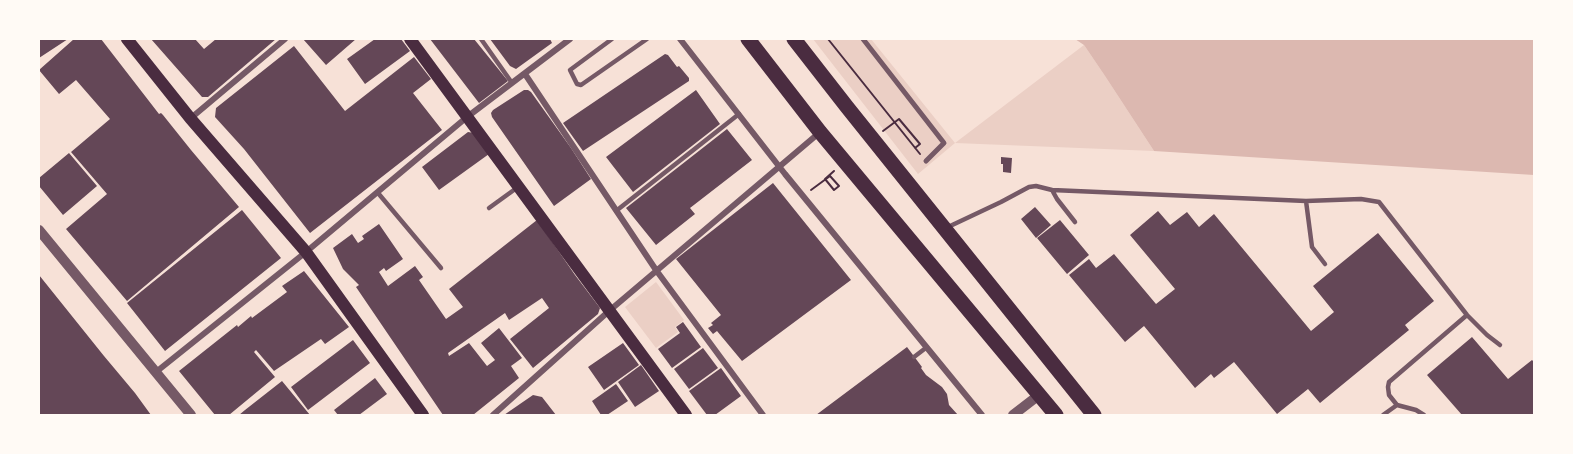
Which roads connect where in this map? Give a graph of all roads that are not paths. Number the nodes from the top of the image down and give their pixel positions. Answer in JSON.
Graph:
{"nodes":[{"id":1,"x":127,"y":39,"type":"edge"},
{"id":2,"x":285,"y":39,"type":"edge"},
{"id":3,"x":410,"y":39,"type":"edge"},
{"id":4,"x":481,"y":39,"type":"edge"},
{"id":5,"x":570,"y":39,"type":"edge"},
{"id":6,"x":612,"y":39,"type":"edge"},
{"id":7,"x":633,"y":39,"type":"edge"},
{"id":8,"x":647,"y":39,"type":"edge"},
{"id":9,"x":680,"y":39,"type":"edge"},
{"id":10,"x":748,"y":39,"type":"edge"},
{"id":11,"x":794,"y":39,"type":"edge"},
{"id":12,"x":863,"y":39,"type":"edge"},
{"id":13,"x":638,"y":45,"type":"junction"},
{"id":14,"x":525,"y":74,"type":"junction"},
{"id":15,"x":512,"y":83,"type":"junction"},
{"id":16,"x":739,"y":114,"type":"junction"},
{"id":17,"x":467,"y":117,"type":"junction"},
{"id":18,"x":190,"y":118,"type":"junction"},
{"id":19,"x":820,"y":132,"type":"junction"},
{"id":20,"x":926,"y":161,"type":"road end"},
{"id":21,"x":779,"y":167,"type":"junction"},
{"id":22,"x":518,"y":187,"type":"junction"},
{"id":23,"x":1052,"y":190,"type":"junction"},
{"id":24,"x":378,"y":193,"type":"junction"},
{"id":25,"x":1306,"y":201,"type":"junction"},
{"id":26,"x":489,"y":208,"type":"dead end"},
{"id":27,"x":616,"y":211,"type":"junction"},
{"id":28,"x":1075,"y":222,"type":"dead end"},
{"id":29,"x":945,"y":228,"type":"junction"},
{"id":30,"x":39,"y":230,"type":"edge"},
{"id":31,"x":306,"y":252,"type":"junction"},
{"id":32,"x":1325,"y":264,"type":"dead end"},
{"id":33,"x":441,"y":268,"type":"dead end"},
{"id":34,"x":656,"y":270,"type":"junction"},
{"id":35,"x":609,"y":310,"type":"junction"},
{"id":36,"x":1467,"y":315,"type":"junction"},
{"id":37,"x":1500,"y":345,"type":"dead end"},
{"id":38,"x":927,"y":347,"type":"junction"},
{"id":39,"x":914,"y":357,"type":"dead end"},
{"id":40,"x":156,"y":372,"type":"junction"},
{"id":41,"x":1039,"y":394,"type":"junction"},
{"id":42,"x":1396,"y":405,"type":"junction"},
{"id":43,"x":191,"y":415,"type":"edge"},
{"id":44,"x":423,"y":415,"type":"edge"},
{"id":45,"x":493,"y":415,"type":"edge"},
{"id":46,"x":686,"y":415,"type":"edge"},
{"id":47,"x":763,"y":415,"type":"edge"},
{"id":48,"x":982,"y":415,"type":"edge"},
{"id":49,"x":1013,"y":415,"type":"edge"},
{"id":50,"x":1056,"y":415,"type":"edge"},
{"id":51,"x":1094,"y":415,"type":"edge"},
{"id":52,"x":1383,"y":415,"type":"edge"},
{"id":53,"x":1424,"y":415,"type":"edge"}],
"edges":[{"from":1,"to":18,"type":"main road"},
{"from":2,"to":18,"type":"street"},
{"from":3,"to":17,"type":"main road"},
{"from":4,"to":15,"type":"lane"},
{"from":5,"to":14,"type":"street"},
{"from":6,"to":13,"type":"lane"},
{"from":7,"to":13,"type":"lane"},
{"from":8,"to":13,"type":"lane"},
{"from":9,"to":16,"type":"street"},
{"from":10,"to":19,"type":"highway"},
{"from":11,"to":29,"type":"highway"},
{"from":12,"to":20,"type":"street"},
{"from":14,"to":15,"type":"street"},
{"from":14,"to":27,"type":"street"},
{"from":15,"to":17,"type":"street"},
{"from":16,"to":21,"type":"street"},
{"from":16,"to":27,"type":"lane"},
{"from":17,"to":22,"type":"main road"},
{"from":17,"to":24,"type":"street"},
{"from":18,"to":31,"type":"main road"},
{"from":19,"to":21,"type":"street"},
{"from":19,"to":41,"type":"highway"},
{"from":21,"to":34,"type":"street"},
{"from":21,"to":38,"type":"street"},
{"from":22,"to":26,"type":"lane"},
{"from":22,"to":35,"type":"main road"},
{"from":23,"to":25,"type":"lane"},
{"from":23,"to":28,"type":"lane"},
{"from":23,"to":29,"type":"lane"},
{"from":24,"to":31,"type":"street"},
{"from":24,"to":33,"type":"lane"},
{"from":25,"to":32,"type":"lane"},
{"from":25,"to":36,"type":"lane"},
{"from":27,"to":34,"type":"street"},
{"from":29,"to":51,"type":"highway"},
{"from":30,"to":40,"type":"street"},
{"from":31,"to":40,"type":"street"},
{"from":31,"to":44,"type":"main road"},
{"from":34,"to":35,"type":"street"},
{"from":34,"to":47,"type":"street"},
{"from":35,"to":45,"type":"street"},
{"from":35,"to":46,"type":"main road"},
{"from":36,"to":37,"type":"lane"},
{"from":36,"to":42,"type":"lane"},
{"from":38,"to":39,"type":"lane"},
{"from":38,"to":48,"type":"street"},
{"from":40,"to":43,"type":"street"},
{"from":41,"to":49,"type":"street"},
{"from":41,"to":50,"type":"highway"},
{"from":42,"to":52,"type":"lane"},
{"from":42,"to":53,"type":"lane"}]}
